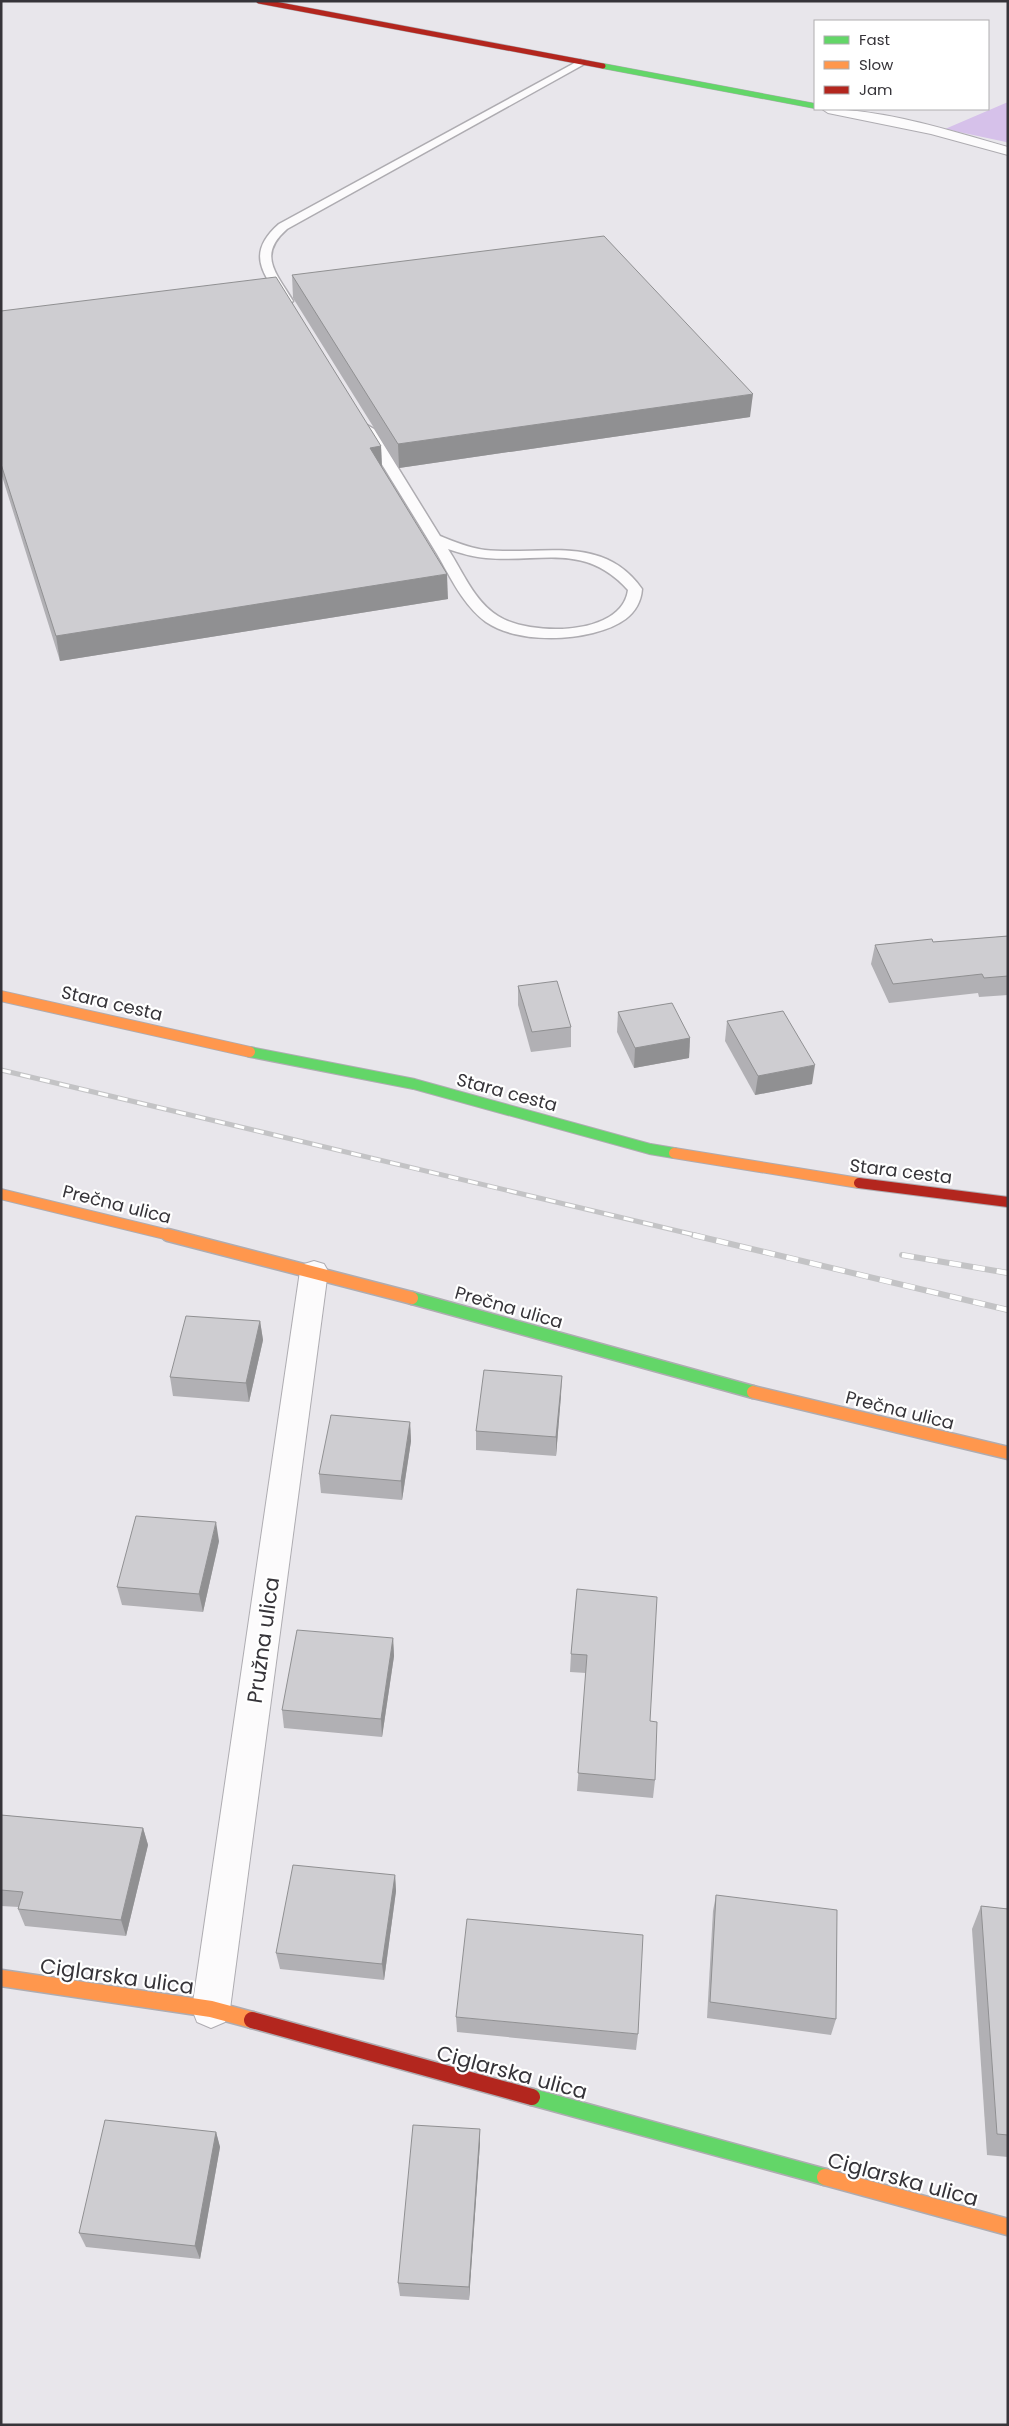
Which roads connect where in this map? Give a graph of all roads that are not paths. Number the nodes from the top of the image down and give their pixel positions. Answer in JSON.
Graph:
{"nodes":[{"id":1,"x":259,"y":1,"type":"edge"},
{"id":2,"x":582,"y":62,"type":"junction"},
{"id":3,"x":814,"y":106,"type":"edge"},
{"id":4,"x":833,"y":110,"type":"edge"},
{"id":5,"x":1008,"y":151,"type":"edge"},
{"id":6,"x":295,"y":314,"type":"edge"},
{"id":7,"x":358,"y":415,"type":"edge"},
{"id":8,"x":434,"y":539,"type":"junction"},
{"id":9,"x":1,"y":996,"type":"edge"},
{"id":10,"x":1,"y":1194,"type":"edge"},
{"id":11,"x":1008,"y":1202,"type":"edge"},
{"id":12,"x":314,"y":1271,"type":"junction"},
{"id":13,"x":1008,"y":1453,"type":"edge"},
{"id":14,"x":1,"y":1978,"type":"edge"},
{"id":15,"x":211,"y":2010,"type":"junction"},
{"id":16,"x":1008,"y":2227,"type":"edge"}],
"edges":[{"from":1,"to":2,"type":"street"},
{"from":2,"to":3,"type":"street"},
{"from":2,"to":6,"type":"lane"},
{"from":4,"to":5,"type":"street"},
{"from":7,"to":8,"type":"lane"},
{"from":8,"to":8,"type":"lane"},
{"from":9,"to":11,"type":"street","name":"Stara cesta"},
{"from":10,"to":12,"type":"street","name":"Prečna ulica"},
{"from":12,"to":13,"type":"street","name":"Prečna ulica"},
{"from":12,"to":15,"type":"street","name":"Pružna ulica"},
{"from":14,"to":15,"type":"street","name":"Ciglarska ulica"},
{"from":15,"to":16,"type":"street","name":"Ciglarska ulica"}]}
